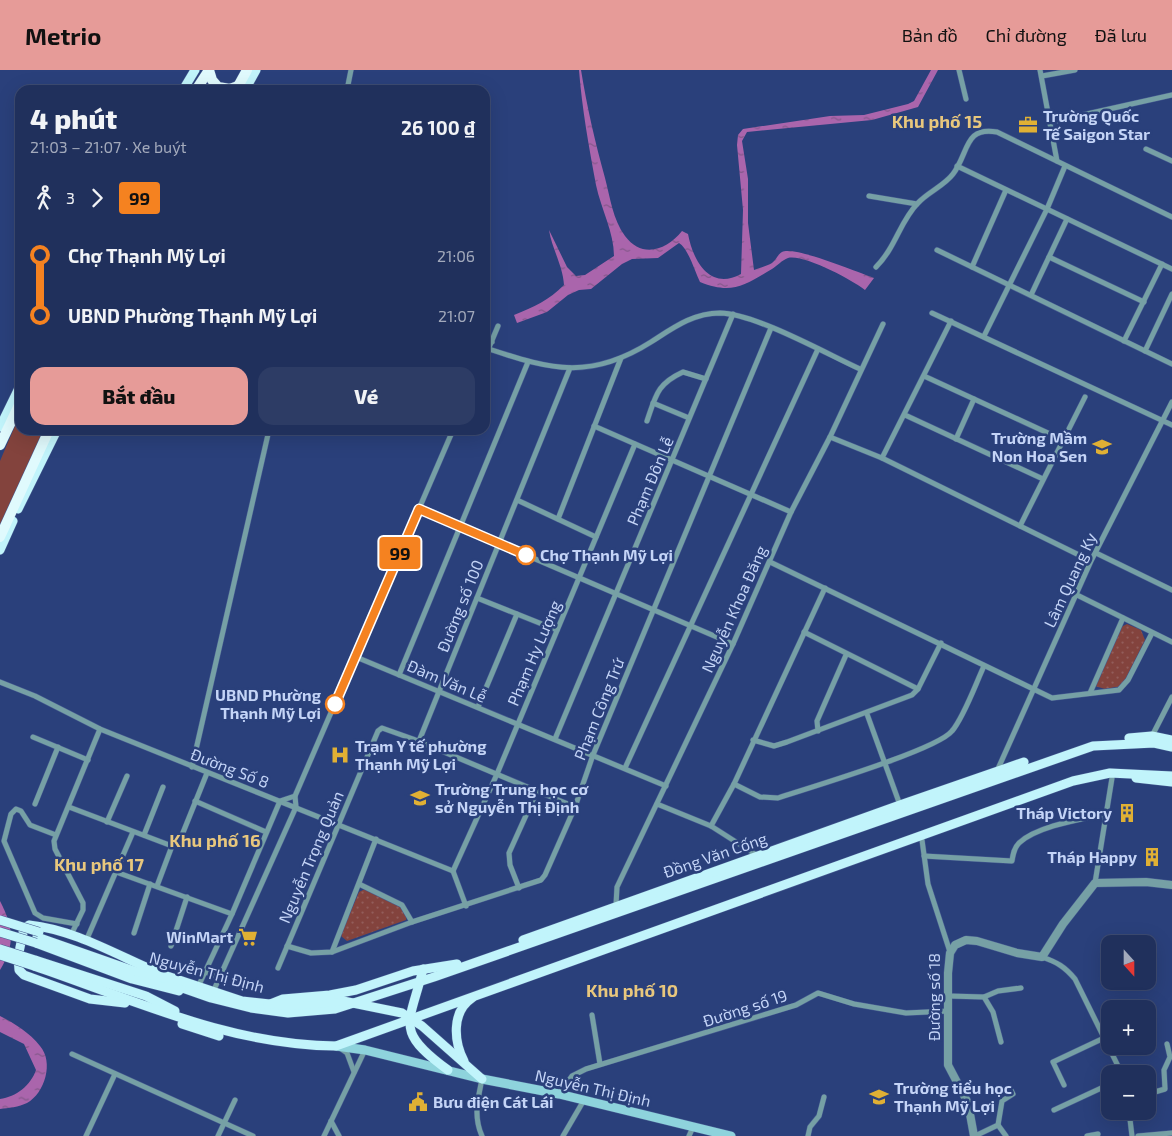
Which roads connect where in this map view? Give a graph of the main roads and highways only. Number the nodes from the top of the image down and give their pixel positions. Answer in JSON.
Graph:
{"nodes":[{"id":1,"x":195,"y":70,"type":"edge"},
{"id":2,"x":209,"y":70,"type":"edge"},
{"id":3,"x":247,"y":70,"type":"edge"},
{"id":4,"x":256,"y":70,"type":"edge"},
{"id":5,"x":186,"y":85,"type":"edge"},
{"id":6,"x":199,"y":85,"type":"edge"},
{"id":7,"x":217,"y":85,"type":"edge"},
{"id":8,"x":241,"y":85,"type":"edge"},
{"id":9,"x":243,"y":85,"type":"edge"},
{"id":10,"x":15,"y":396,"type":"edge"},
{"id":11,"x":15,"y":414,"type":"edge"},
{"id":12,"x":0,"y":427,"type":"edge"},
{"id":13,"x":47,"y":435,"type":"edge"},
{"id":14,"x":55,"y":435,"type":"edge"},
{"id":15,"x":0,"y":445,"type":"edge"},
{"id":16,"x":0,"y":537,"type":"edge"},
{"id":17,"x":0,"y":550,"type":"edge"},
{"id":18,"x":1172,"y":740,"type":"edge"},
{"id":19,"x":1172,"y":747,"type":"edge"},
{"id":20,"x":998,"y":775,"type":"junction"},
{"id":21,"x":1172,"y":776,"type":"edge"},
{"id":22,"x":1172,"y":782,"type":"edge"},
{"id":23,"x":761,"y":859,"type":"junction"},
{"id":24,"x":722,"y":909,"type":"junction"},
{"id":25,"x":0,"y":920,"type":"edge"},
{"id":26,"x":0,"y":925,"type":"edge"},
{"id":27,"x":0,"y":932,"type":"edge"},
{"id":28,"x":37,"y":938,"type":"junction"},
{"id":29,"x":0,"y":949,"type":"edge"},
{"id":30,"x":0,"y":955,"type":"edge"},
{"id":31,"x":0,"y":960,"type":"edge"},
{"id":32,"x":34,"y":965,"type":"junction"},
{"id":33,"x":461,"y":965,"type":"junction"},
{"id":34,"x":444,"y":967,"type":"junction"},
{"id":35,"x":423,"y":969,"type":"junction"},
{"id":36,"x":146,"y":975,"type":"junction"},
{"id":37,"x":157,"y":976,"type":"junction"},
{"id":38,"x":434,"y":977,"type":"junction"},
{"id":39,"x":173,"y":979,"type":"junction"},
{"id":40,"x":420,"y":982,"type":"junction"},
{"id":41,"x":194,"y":991,"type":"junction"},
{"id":42,"x":416,"y":993,"type":"junction"},
{"id":43,"x":479,"y":994,"type":"junction"},
{"id":44,"x":126,"y":1000,"type":"junction"},
{"id":45,"x":354,"y":1004,"type":"junction"},
{"id":46,"x":267,"y":1008,"type":"junction"},
{"id":47,"x":409,"y":1019,"type":"junction"},
{"id":48,"x":206,"y":1027,"type":"junction"},
{"id":49,"x":300,"y":1045,"type":"junction"},
{"id":50,"x":336,"y":1046,"type":"junction"},
{"id":51,"x":466,"y":1066,"type":"junction"},
{"id":52,"x":448,"y":1070,"type":"junction"},
{"id":53,"x":482,"y":1078,"type":"junction"},
{"id":54,"x":691,"y":1132,"type":"edge"},
{"id":55,"x":717,"y":1135,"type":"edge"},
{"id":56,"x":731,"y":1136,"type":"edge"}],
"edges":[{"from":1,"to":5,"type":"main road"},
{"from":2,"to":6,"type":"highway"},
{"from":2,"to":7,"type":"highway"},
{"from":3,"to":8,"type":"highway"},
{"from":4,"to":9,"type":"main road"},
{"from":10,"to":12,"type":"main road"},
{"from":11,"to":15,"type":"highway"},
{"from":13,"to":16,"type":"highway"},
{"from":14,"to":17,"type":"main road"},
{"from":18,"to":20,"type":"main road","name":"Đồng Văn Cống"},
{"from":19,"to":20,"type":"main road","name":"Đồng Văn Cống"},
{"from":20,"to":23,"type":"main road","name":"Đồng Văn Cống"},
{"from":20,"to":23,"type":"main road","name":"Đồng Văn Cống"},
{"from":21,"to":24,"type":"main road"},
{"from":22,"to":24,"type":"main road"},
{"from":23,"to":33,"type":"main road","name":"Đồng Văn Cống"},
{"from":23,"to":33,"type":"main road","name":"Đồng Văn Cống"},
{"from":24,"to":43,"type":"main road"},
{"from":25,"to":28,"type":"main road","bridge":true},
{"from":26,"to":28,"type":"main road"},
{"from":27,"to":28,"type":"main road","bridge":true},
{"from":28,"to":36,"type":"main road","name":"Nguyễn Thị Định"},
{"from":28,"to":37,"type":"main road","name":"Nguyễn Thị Định"},
{"from":28,"to":41,"type":"main road","name":"Nguyễn Thị Định"},
{"from":29,"to":32,"type":"main road","bridge":true},
{"from":30,"to":32,"type":"main road","bridge":true},
{"from":31,"to":32,"type":"main road"},
{"from":32,"to":44,"type":"main road","name":"Nguyễn Thị Định"},
{"from":32,"to":48,"type":"main road","name":"Nguyễn Thị Định"},
{"from":33,"to":34,"type":"main road","name":"Đồng Văn Cống"},
{"from":33,"to":38,"type":"main road","name":"Đồng Văn Cống"},
{"from":34,"to":35,"type":"main road","name":"Đồng Văn Cống"},
{"from":34,"to":40,"type":"main road"},
{"from":35,"to":40,"type":"main road"},
{"from":35,"to":46,"type":"main road","name":"Đồng Văn Cống"},
{"from":36,"to":37,"type":"main road"},
{"from":36,"to":41,"type":"main road","name":"Nguyễn Thị Định"},
{"from":37,"to":39,"type":"main road","name":"Nguyễn Thị Định"},
{"from":38,"to":40,"type":"main road","name":"Đồng Văn Cống"},
{"from":38,"to":42,"type":"main road"},
{"from":39,"to":41,"type":"main road"},
{"from":39,"to":44,"type":"main road"},
{"from":40,"to":42,"type":"main road"},
{"from":40,"to":45,"type":"main road","name":"Đồng Văn Cống"},
{"from":41,"to":46,"type":"main road","name":"Nguyễn Thị Định"},
{"from":42,"to":47,"type":"main road"},
{"from":43,"to":47,"type":"main road"},
{"from":43,"to":51,"type":"main road"},
{"from":44,"to":48,"type":"main road","name":"Nguyễn Thị Định"},
{"from":44,"to":49,"type":"main road","name":"Nguyễn Thị Định"},
{"from":45,"to":46,"type":"main road","name":"Nguyễn Thị Định"},
{"from":45,"to":47,"type":"main road","name":"Nguyễn Thị Định"},
{"from":47,"to":50,"type":"main road"},
{"from":47,"to":51,"type":"main road","name":"Nguyễn Thị Định"},
{"from":47,"to":52,"type":"main road"},
{"from":48,"to":49,"type":"main road","name":"Nguyễn Thị Định"},
{"from":49,"to":50,"type":"main road","name":"Nguyễn Thị Định"},
{"from":50,"to":52,"type":"main road","name":"Nguyễn Thị Định"},
{"from":51,"to":53,"type":"main road","name":"Nguyễn Thị Định"},
{"from":52,"to":53,"type":"main road","name":"Nguyễn Thị Định"},
{"from":53,"to":54,"type":"main road","name":"Nguyễn Thị Định"},
{"from":54,"to":55,"type":"main road","name":"Nguyễn Thị Định"},
{"from":55,"to":56,"type":"main road","name":"Nguyễn Thị Định"}]}
